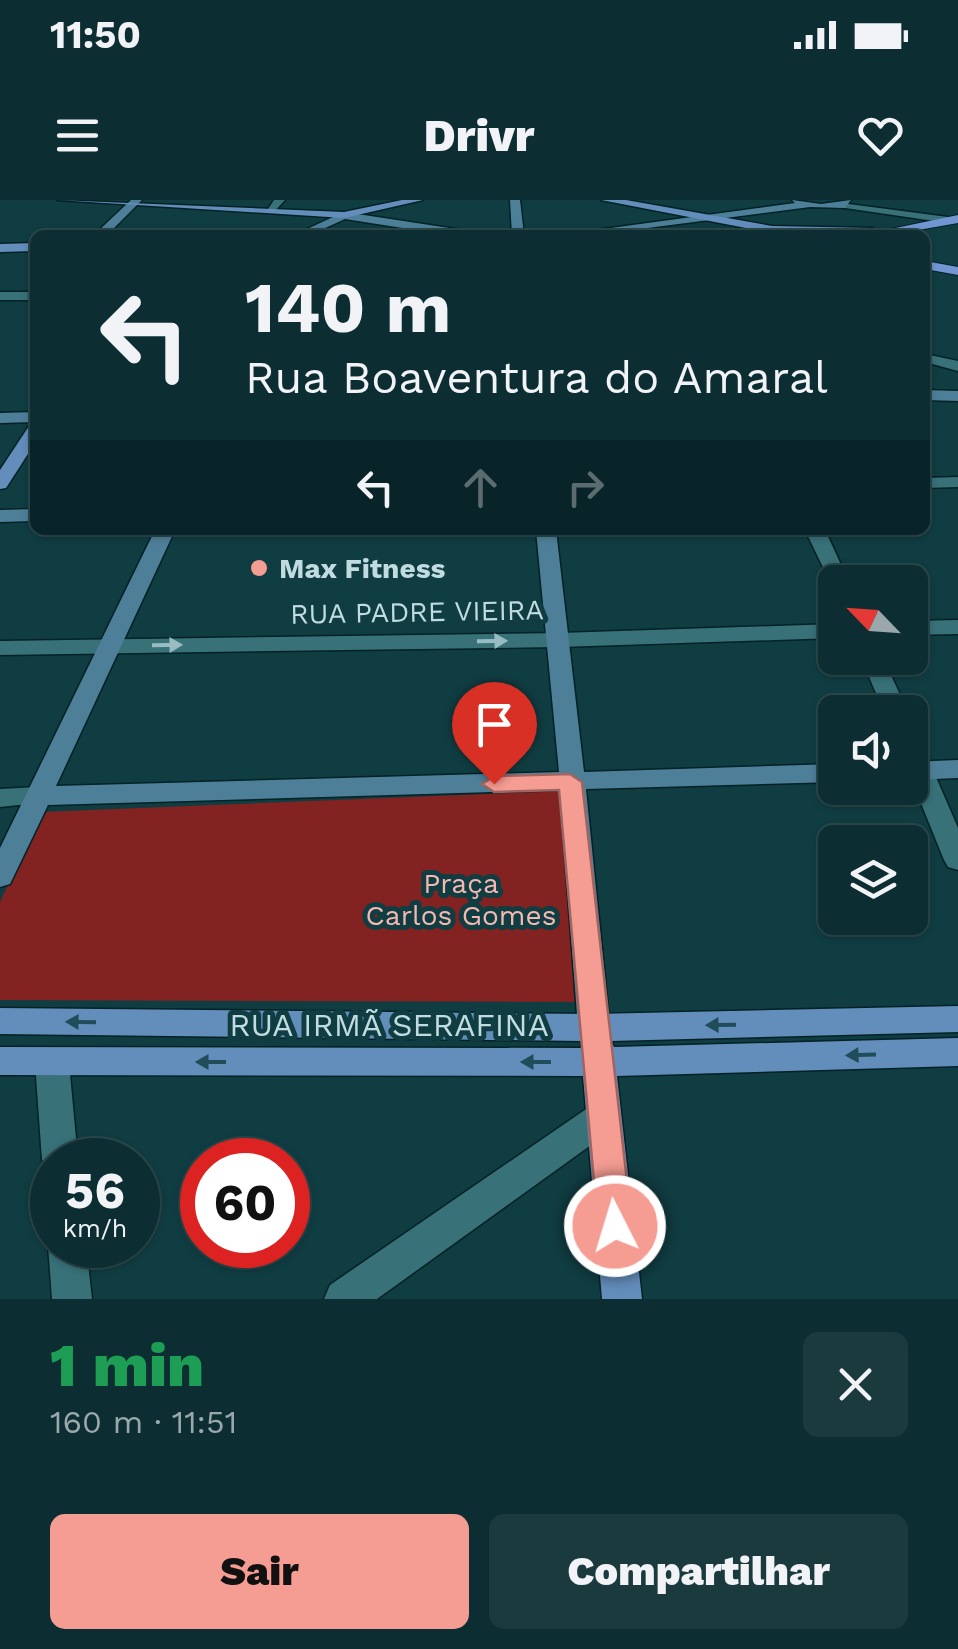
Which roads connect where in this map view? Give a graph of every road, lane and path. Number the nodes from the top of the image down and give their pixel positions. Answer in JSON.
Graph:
{"nodes":[{"id":1,"x":62,"y":200,"type":"edge"},
{"id":2,"x":280,"y":200,"type":"edge"},
{"id":3,"x":418,"y":200,"type":"edge"},
{"id":4,"x":515,"y":200,"type":"edge"},
{"id":5,"x":606,"y":200,"type":"edge"},
{"id":6,"x":134,"y":202,"type":"edge"},
{"id":7,"x":801,"y":202,"type":"edge"},
{"id":8,"x":846,"y":202,"type":"edge"},
{"id":9,"x":270,"y":210,"type":"junction"},
{"id":10,"x":344,"y":214,"type":"junction"},
{"id":11,"x":702,"y":219,"type":"junction"},
{"id":12,"x":953,"y":220,"type":"edge"},
{"id":13,"x":105,"y":230,"type":"edge"},
{"id":14,"x":310,"y":230,"type":"edge"},
{"id":15,"x":439,"y":230,"type":"edge"},
{"id":16,"x":518,"y":230,"type":"edge"},
{"id":17,"x":595,"y":230,"type":"edge"},
{"id":18,"x":781,"y":230,"type":"edge"},
{"id":19,"x":894,"y":230,"type":"edge"},
{"id":20,"x":30,"y":247,"type":"edge"},
{"id":21,"x":0,"y":248,"type":"edge"},
{"id":22,"x":930,"y":266,"type":"edge"},
{"id":23,"x":958,"y":271,"type":"edge"},
{"id":24,"x":0,"y":296,"type":"edge"},
{"id":25,"x":30,"y":296,"type":"edge"},
{"id":26,"x":930,"y":359,"type":"edge"},
{"id":27,"x":958,"y":366,"type":"edge"},
{"id":28,"x":930,"y":395,"type":"edge"},
{"id":29,"x":958,"y":396,"type":"edge"},
{"id":30,"x":30,"y":417,"type":"edge"},
{"id":31,"x":0,"y":418,"type":"edge"},
{"id":32,"x":30,"y":438,"type":"edge"},
{"id":33,"x":958,"y":482,"type":"edge"},
{"id":34,"x":930,"y":483,"type":"edge"},
{"id":35,"x":0,"y":484,"type":"edge"},
{"id":36,"x":30,"y":515,"type":"edge"},
{"id":37,"x":0,"y":516,"type":"edge"},
{"id":38,"x":162,"y":535,"type":"edge"},
{"id":39,"x":547,"y":535,"type":"edge"},
{"id":40,"x":817,"y":535,"type":"edge"},
{"id":41,"x":830,"y":565,"type":"edge"},
{"id":42,"x":958,"y":627,"type":"edge"},
{"id":43,"x":928,"y":628,"type":"edge"},
{"id":44,"x":818,"y":632,"type":"edge"},
{"id":45,"x":560,"y":640,"type":"junction"},
{"id":46,"x":112,"y":646,"type":"junction"},
{"id":47,"x":0,"y":648,"type":"edge"},
{"id":48,"x":958,"y":770,"type":"edge"},
{"id":49,"x":928,"y":771,"type":"edge"},
{"id":50,"x":818,"y":775,"type":"edge"},
{"id":51,"x":570,"y":782,"type":"junction"},
{"id":52,"x":38,"y":796,"type":"junction"},
{"id":53,"x":928,"y":796,"type":"edge"},
{"id":54,"x":0,"y":798,"type":"edge"},
{"id":55,"x":958,"y":860,"type":"edge"},
{"id":56,"x":0,"y":877,"type":"edge"},
{"id":57,"x":958,"y":1020,"type":"edge"},
{"id":58,"x":0,"y":1021,"type":"edge"},
{"id":59,"x":597,"y":1045,"type":"junction"},
{"id":60,"x":958,"y":1052,"type":"edge"},
{"id":61,"x":0,"y":1061,"type":"edge"},
{"id":62,"x":52,"y":1063,"type":"junction"},
{"id":63,"x":604,"y":1116,"type":"junction"},
{"id":64,"x":58,"y":1138,"type":"edge"},
{"id":65,"x":70,"y":1268,"type":"edge"},
{"id":66,"x":72,"y":1299,"type":"edge"},
{"id":67,"x":344,"y":1299,"type":"edge"},
{"id":68,"x":622,"y":1299,"type":"edge"}],
"edges":[{"from":1,"to":6,"type":"main road"},
{"from":2,"to":9,"type":"street"},
{"from":3,"to":10,"type":"main road"},
{"from":4,"to":16,"type":"main road"},
{"from":5,"to":11,"type":"main road"},
{"from":6,"to":9,"type":"main road"},
{"from":6,"to":13,"type":"main road"},
{"from":7,"to":8,"type":"main road"},
{"from":7,"to":11,"type":"main road"},
{"from":8,"to":12,"type":"street"},
{"from":9,"to":10,"type":"main road"},
{"from":10,"to":14,"type":"main road"},
{"from":10,"to":15,"type":"main road"},
{"from":11,"to":17,"type":"main road"},
{"from":11,"to":18,"type":"main road"},
{"from":12,"to":19,"type":"highway"},
{"from":20,"to":21,"type":"main road"},
{"from":22,"to":23,"type":"highway"},
{"from":24,"to":25,"type":"street"},
{"from":26,"to":27,"type":"street"},
{"from":28,"to":29,"type":"main road"},
{"from":30,"to":31,"type":"main road"},
{"from":32,"to":35,"type":"main road"},
{"from":33,"to":34,"type":"street"},
{"from":36,"to":37,"type":"main road"},
{"from":38,"to":46,"type":"main road"},
{"from":39,"to":45,"type":"main road"},
{"from":40,"to":41,"type":"street"},
{"from":42,"to":43,"type":"street"},
{"from":44,"to":45,"type":"street","name":"RUA PADRE VIEIRA"},
{"from":46,"to":45,"type":"street","name":"RUA PADRE VIEIRA","one_way":true},
{"from":45,"to":51,"type":"main road"},
{"from":46,"to":47,"type":"street","name":"RUA PADRE VIEIRA"},
{"from":46,"to":52,"type":"main road"},
{"from":48,"to":49,"type":"main road"},
{"from":50,"to":51,"type":"main road"},
{"from":51,"to":52,"type":"main road"},
{"from":51,"to":59,"type":"main road"},
{"from":52,"to":54,"type":"street"},
{"from":52,"to":56,"type":"main road"},
{"from":53,"to":55,"type":"street"},
{"from":57,"to":59,"type":"main road","name":"RUA IRMÃ SERAFINA","one_way":true},
{"from":59,"to":58,"type":"main road","name":"RUA IRMÃ SERAFINA","one_way":true},
{"from":60,"to":59,"type":"main road","name":"RUA IRMÃ SERAFINA","one_way":true},
{"from":59,"to":62,"type":"main road","name":"RUA IRMÃ SERAFINA","one_way":true},
{"from":59,"to":63,"type":"main road"},
{"from":61,"to":62,"type":"main road","name":"RUA IRMÃ SERAFINA"},
{"from":62,"to":64,"type":"street"},
{"from":63,"to":67,"type":"street"},
{"from":63,"to":68,"type":"main road"},
{"from":65,"to":66,"type":"street"}]}
